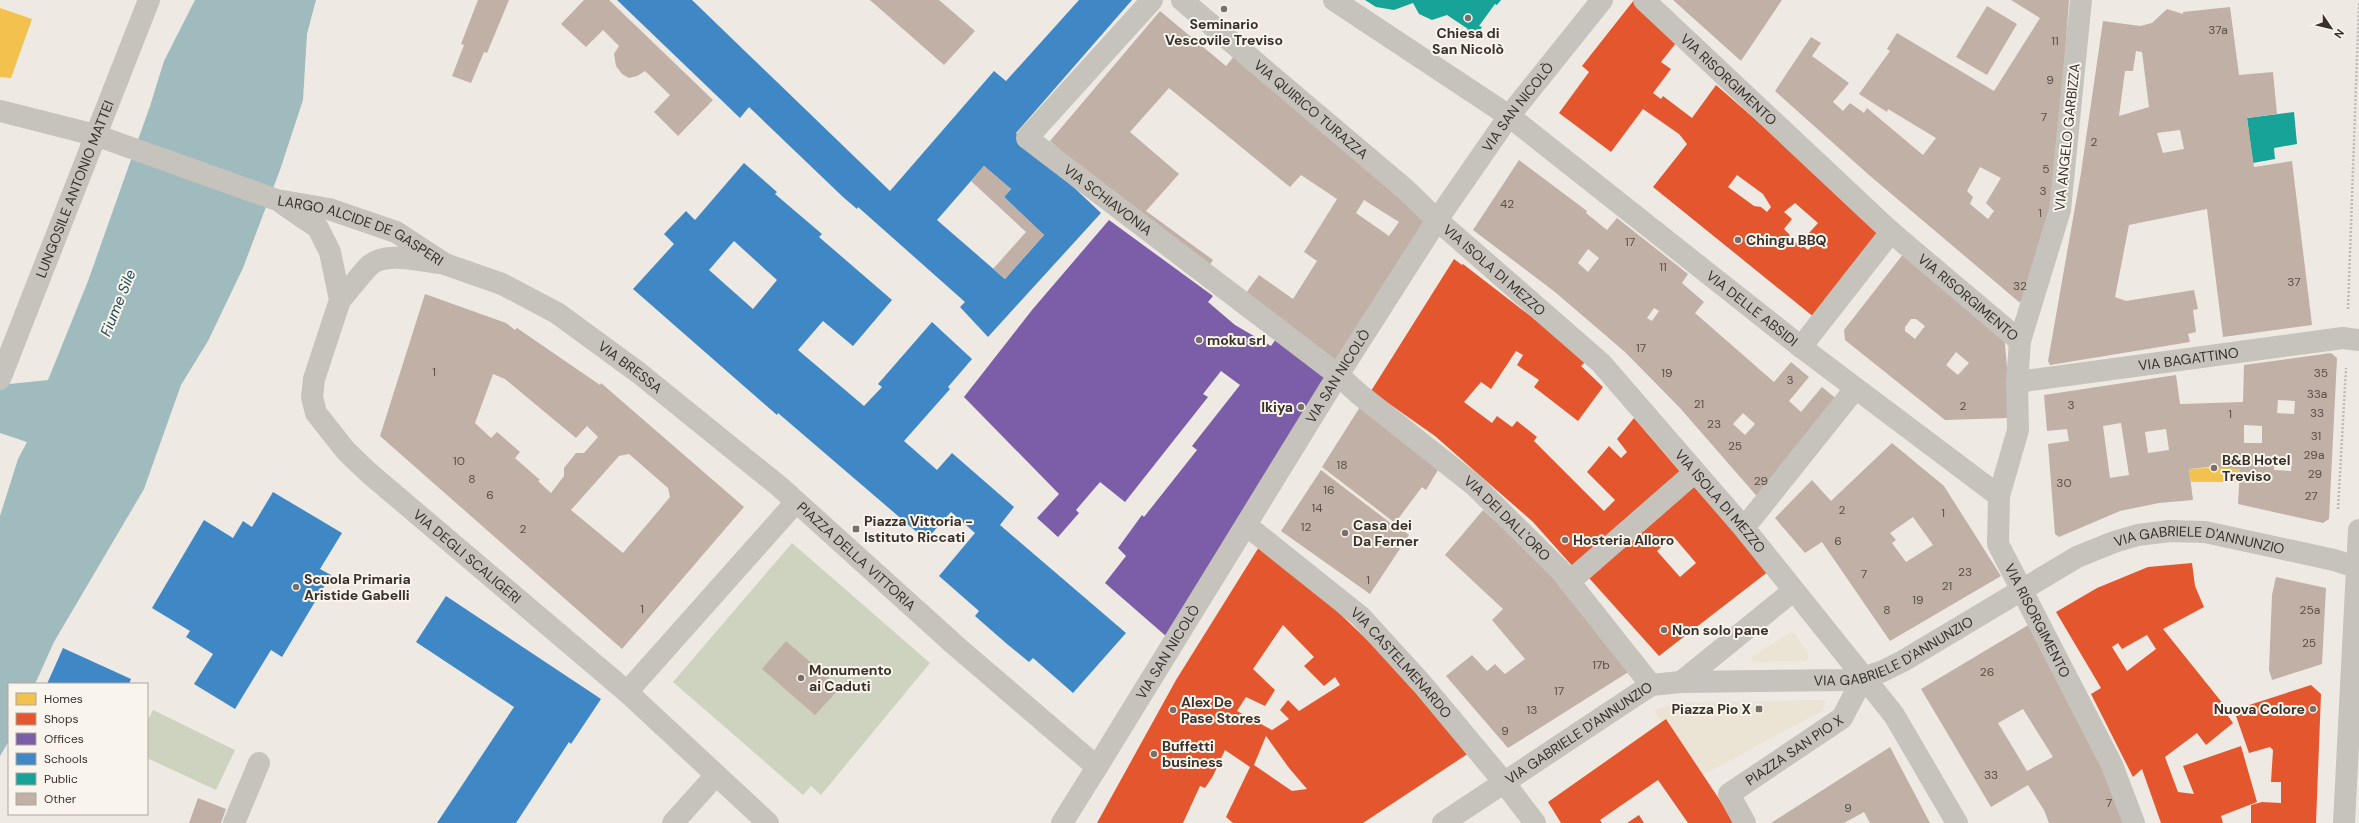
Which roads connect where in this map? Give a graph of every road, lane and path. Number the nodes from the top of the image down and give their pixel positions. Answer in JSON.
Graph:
{"nodes":[{"id":1,"x":149,"y":0,"type":"edge"},
{"id":2,"x":1152,"y":0,"type":"edge"},
{"id":3,"x":1182,"y":0,"type":"edge"},
{"id":4,"x":1334,"y":0,"type":"edge"},
{"id":5,"x":1602,"y":0,"type":"edge"},
{"id":6,"x":1644,"y":0,"type":"edge"},
{"id":7,"x":2081,"y":0,"type":"edge"},
{"id":8,"x":2359,"y":2,"type":"edge"},
{"id":9,"x":0,"y":111,"type":"edge"},
{"id":10,"x":1509,"y":116,"type":"junction"},
{"id":11,"x":104,"y":138,"type":"junction"},
{"id":12,"x":277,"y":200,"type":"junction"},
{"id":13,"x":1437,"y":220,"type":"junction"},
{"id":14,"x":1891,"y":232,"type":"junction"},
{"id":15,"x":445,"y":264,"type":"junction"},
{"id":16,"x":340,"y":300,"type":"junction"},
{"id":17,"x":2353,"y":339,"type":"edge"},
{"id":18,"x":2020,"y":341,"type":"junction"},
{"id":19,"x":1801,"y":347,"type":"junction"},
{"id":20,"x":1338,"y":375,"type":"junction"},
{"id":21,"x":0,"y":379,"type":"edge"},
{"id":22,"x":2017,"y":382,"type":"junction"},
{"id":23,"x":1855,"y":389,"type":"junction"},
{"id":24,"x":316,"y":413,"type":"joint"},
{"id":25,"x":1695,"y":472,"type":"junction"},
{"id":26,"x":1998,"y":496,"type":"junction"},
{"id":27,"x":796,"y":502,"type":"junction"},
{"id":28,"x":2338,"y":516,"type":"dead end"},
{"id":29,"x":1246,"y":525,"type":"junction"},
{"id":30,"x":1744,"y":528,"type":"junction"},
{"id":31,"x":2359,"y":530,"type":"edge"},
{"id":32,"x":2358,"y":568,"type":"edge"},
{"id":33,"x":1569,"y":582,"type":"junction"},
{"id":34,"x":2020,"y":590,"type":"junction"},
{"id":35,"x":1793,"y":591,"type":"junction"},
{"id":36,"x":1863,"y":678,"type":"junction"},
{"id":37,"x":1682,"y":682,"type":"junction"},
{"id":38,"x":1651,"y":685,"type":"junction"},
{"id":39,"x":626,"y":692,"type":"junction"},
{"id":40,"x":259,"y":763,"type":"dead end"},
{"id":41,"x":1097,"y":767,"type":"junction"},
{"id":42,"x":716,"y":774,"type":"junction"},
{"id":43,"x":1503,"y":781,"type":"junction"},
{"id":44,"x":234,"y":823,"type":"edge"},
{"id":45,"x":673,"y":823,"type":"edge"},
{"id":46,"x":768,"y":823,"type":"edge"},
{"id":47,"x":1062,"y":823,"type":"edge"},
{"id":48,"x":1443,"y":823,"type":"edge"},
{"id":49,"x":1535,"y":823,"type":"edge"},
{"id":50,"x":1745,"y":823,"type":"edge"},
{"id":51,"x":1956,"y":823,"type":"edge"},
{"id":52,"x":2134,"y":823,"type":"edge"},
{"id":53,"x":2344,"y":823,"type":"edge"}],
"edges":[{"from":1,"to":11,"type":"street","name":"LUNGOSILE ANTONIO MATTEI"},
{"from":2,"to":20,"type":"street","name":"VIA SCHIAVONIA"},
{"from":3,"to":13,"type":"street","name":"VIA QUIRICO TURAZZA"},
{"from":4,"to":10,"type":"street","name":"VIA DELLE ABSIDI"},
{"from":5,"to":10,"type":"street","name":"VIA SAN NICOLÒ"},
{"from":6,"to":14,"type":"street","name":"VIA RISORGIMENTO"},
{"from":7,"to":18,"type":"street","name":"VIA ANGELO GARBIZZA"},
{"from":8,"to":17,"type":"path"},
{"from":9,"to":11,"type":"street"},
{"from":10,"to":13,"type":"street","name":"VIA SAN NICOLÒ"},
{"from":10,"to":19,"type":"street","name":"VIA DELLE ABSIDI"},
{"from":11,"to":12,"type":"street"},
{"from":11,"to":21,"type":"street","name":"LUNGOSILE ANTONIO MATTEI"},
{"from":12,"to":15,"type":"street","name":"LARGO ALCIDE DE GASPERI"},
{"from":12,"to":16,"type":"street","name":"LARGO ALCIDE DE GASPERI"},
{"from":13,"to":20,"type":"street","name":"VIA SAN NICOLÒ"},
{"from":13,"to":25,"type":"street","name":"VIA ISOLA DI MEZZO"},
{"from":14,"to":18,"type":"street","name":"VIA RISORGIMENTO"},
{"from":14,"to":19,"type":"street"},
{"from":15,"to":16,"type":"street","name":"LARGO ALCIDE DE GASPERI"},
{"from":15,"to":27,"type":"street","name":"VIA BRESSA"},
{"from":16,"to":24,"type":"street","name":"LARGO ALCIDE DE GASPERI"},
{"from":17,"to":22,"type":"street","name":"VIA BAGATTINO"},
{"from":17,"to":28,"type":"path"},
{"from":18,"to":22,"type":"street","name":"VIA RISORGIMENTO"},
{"from":19,"to":23,"type":"street","name":"VIA DELLE ABSIDI"},
{"from":20,"to":29,"type":"street","name":"VIA SAN NICOLÒ"},
{"from":20,"to":33,"type":"street","name":"VIA DEI DALL'ORO"},
{"from":22,"to":26,"type":"street","name":"VIA RISORGIMENTO"},
{"from":23,"to":26,"type":"street","name":"VIA DELLE ABSIDI"},
{"from":23,"to":30,"type":"street"},
{"from":24,"to":39,"type":"street","name":"VIA DEGLI SCALIGERI"},
{"from":25,"to":30,"type":"street","name":"VIA ISOLA DI MEZZO"},
{"from":25,"to":33,"type":"street"},
{"from":26,"to":34,"type":"street","name":"VIA RISORGIMENTO"},
{"from":27,"to":39,"type":"street","name":"PIAZZA DELLA VITTORIA"},
{"from":27,"to":41,"type":"street","name":"PIAZZA DELLA VITTORIA"},
{"from":29,"to":41,"type":"street","name":"VIA SAN NICOLÒ"},
{"from":29,"to":43,"type":"street","name":"VIA CASTELMENARDO"},
{"from":30,"to":35,"type":"street","name":"VIA ISOLA DI MEZZO"},
{"from":31,"to":32,"type":"street"},
{"from":32,"to":34,"type":"street","name":"VIA GABRIELE D'ANNUNZIO"},
{"from":32,"to":53,"type":"street"},
{"from":33,"to":38,"type":"street","name":"VIA DEI DALL'ORO"},
{"from":34,"to":36,"type":"street","name":"VIA GABRIELE D'ANNUNZIO"},
{"from":34,"to":52,"type":"street","name":"VIA RISORGIMENTO"},
{"from":35,"to":36,"type":"street","name":"VIA ISOLA DI MEZZO"},
{"from":35,"to":37,"type":"street"},
{"from":36,"to":37,"type":"street","name":"VIA GABRIELE D'ANNUNZIO"},
{"from":36,"to":50,"type":"street","name":"PIAZZA SAN PIO X"},
{"from":36,"to":51,"type":"street","name":"VIA ISOLA DI MEZZO"},
{"from":37,"to":38,"type":"street","name":"VIA GABRIELE D'ANNUNZIO"},
{"from":38,"to":43,"type":"street","name":"VIA GABRIELE D'ANNUNZIO"},
{"from":39,"to":42,"type":"street"},
{"from":40,"to":44,"type":"street"},
{"from":41,"to":47,"type":"street"},
{"from":42,"to":45,"type":"street"},
{"from":42,"to":46,"type":"street"},
{"from":43,"to":48,"type":"street","name":"VIA GABRIELE D'ANNUNZIO"},
{"from":43,"to":49,"type":"street","name":"VIA CASTELMENARDO"}]}
